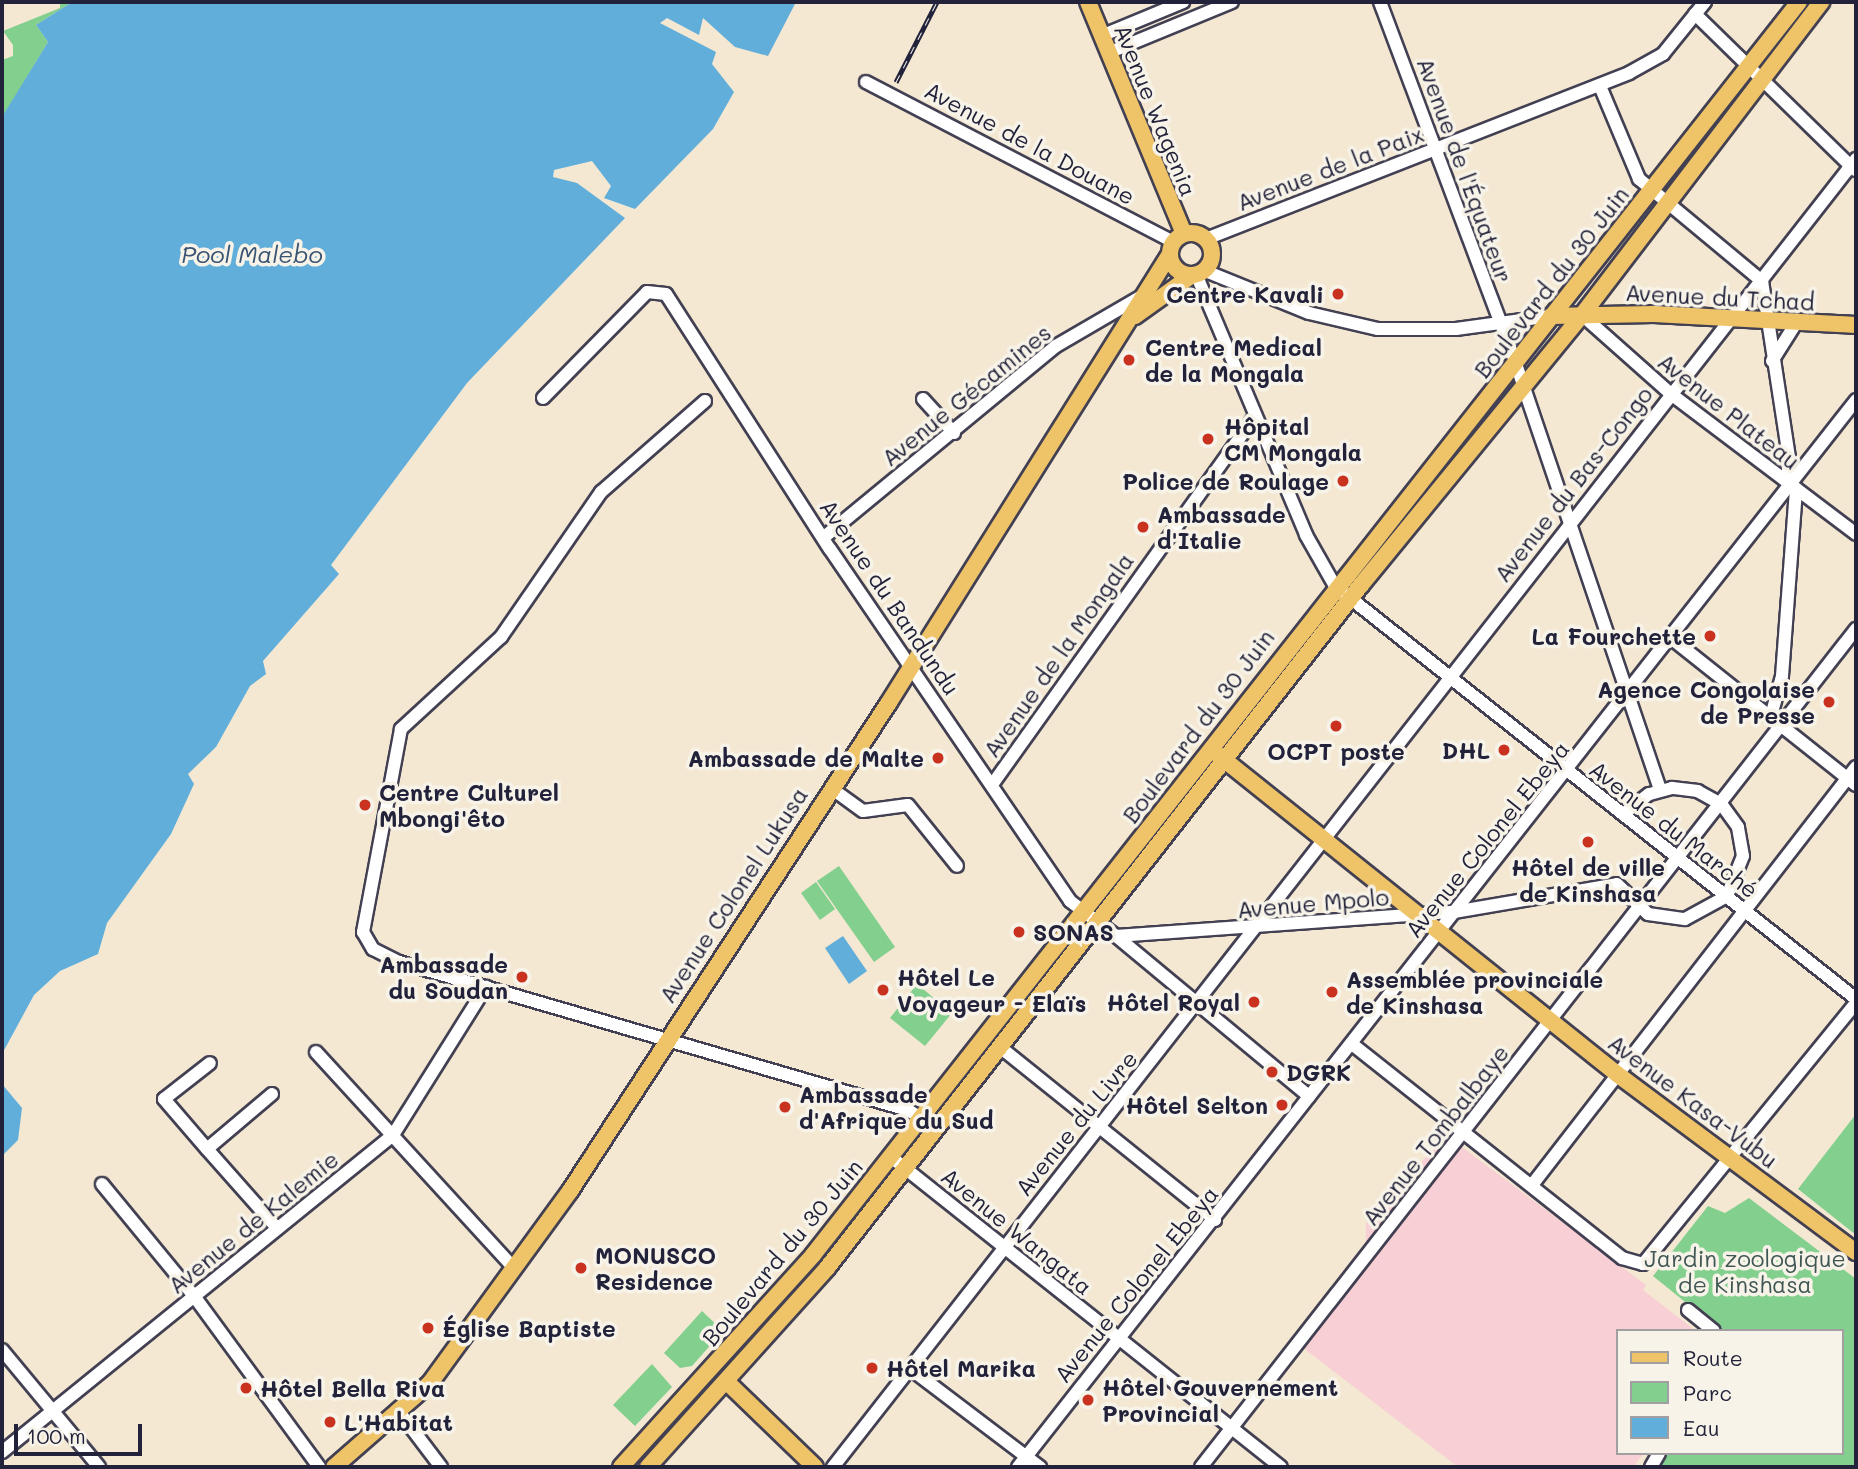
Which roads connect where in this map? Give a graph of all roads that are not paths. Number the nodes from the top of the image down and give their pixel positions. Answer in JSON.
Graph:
{"nodes":[{"id":1,"x":1088,"y":2,"type":"edge"},
{"id":2,"x":1183,"y":2,"type":"edge"},
{"id":3,"x":1232,"y":2,"type":"edge"},
{"id":4,"x":1380,"y":2,"type":"edge"},
{"id":5,"x":1706,"y":2,"type":"edge"},
{"id":6,"x":1799,"y":2,"type":"edge"},
{"id":7,"x":1821,"y":2,"type":"edge"},
{"id":8,"x":1695,"y":14,"type":"junction"},
{"id":9,"x":1101,"y":36,"type":"junction"},
{"id":10,"x":1108,"y":53,"type":"junction"},
{"id":11,"x":1756,"y":69,"type":"junction"},
{"id":12,"x":866,"y":82,"type":"dead end"},
{"id":13,"x":1600,"y":86,"type":"junction"},
{"id":14,"x":1435,"y":151,"type":"junction"},
{"id":15,"x":1854,"y":165,"type":"edge"},
{"id":16,"x":1651,"y":191,"type":"junction"},
{"id":17,"x":1665,"y":203,"type":"junction"},
{"id":18,"x":1206,"y":239,"type":"junction"},
{"id":19,"x":1175,"y":244,"type":"junction"},
{"id":20,"x":1197,"y":273,"type":"junction"},
{"id":21,"x":1762,"y":281,"type":"junction"},
{"id":22,"x":1142,"y":296,"type":"junction"},
{"id":23,"x":1582,"y":315,"type":"junction"},
{"id":24,"x":1551,"y":316,"type":"junction"},
{"id":25,"x":1133,"y":318,"type":"junction"},
{"id":26,"x":1498,"y":319,"type":"junction"},
{"id":27,"x":1730,"y":320,"type":"junction"},
{"id":28,"x":1768,"y":322,"type":"junction"},
{"id":29,"x":1796,"y":323,"type":"junction"},
{"id":30,"x":1856,"y":326,"type":"edge"},
{"id":31,"x":1772,"y":361,"type":"junction"},
{"id":32,"x":1516,"y":364,"type":"junction"},
{"id":33,"x":1523,"y":385,"type":"junction"},
{"id":34,"x":1671,"y":394,"type":"junction"},
{"id":35,"x":543,"y":398,"type":"dead end"},
{"id":36,"x":923,"y":399,"type":"dead end"},
{"id":37,"x":1856,"y":400,"type":"edge"},
{"id":38,"x":705,"y":401,"type":"dead end"},
{"id":39,"x":1254,"y":417,"type":"junction"},
{"id":40,"x":954,"y":433,"type":"junction"},
{"id":41,"x":1791,"y":486,"type":"junction"},
{"id":42,"x":1569,"y":522,"type":"junction"},
{"id":43,"x":1856,"y":534,"type":"edge"},
{"id":44,"x":823,"y":538,"type":"junction"},
{"id":45,"x":1335,"y":586,"type":"junction"},
{"id":46,"x":1349,"y":601,"type":"junction"},
{"id":47,"x":1856,"y":629,"type":"edge"},
{"id":48,"x":1671,"y":638,"type":"junction"},
{"id":49,"x":911,"y":667,"type":"junction"},
{"id":50,"x":1448,"y":677,"type":"junction"},
{"id":51,"x":1627,"y":695,"type":"junction"},
{"id":52,"x":1770,"y":716,"type":"junction"},
{"id":53,"x":1782,"y":725,"type":"junction"},
{"id":54,"x":1209,"y":749,"type":"junction"},
{"id":55,"x":1225,"y":760,"type":"junction"},
{"id":56,"x":1856,"y":767,"type":"edge"},
{"id":57,"x":1567,"y":773,"type":"junction"},
{"id":58,"x":994,"y":782,"type":"junction"},
{"id":59,"x":1852,"y":782,"type":"edge"},
{"id":60,"x":831,"y":788,"type":"junction"},
{"id":61,"x":1660,"y":790,"type":"junction"},
{"id":62,"x":1721,"y":804,"type":"junction"},
{"id":63,"x":1623,"y":814,"type":"junction"},
{"id":64,"x":1324,"y":836,"type":"junction"},
{"id":65,"x":1678,"y":856,"type":"junction"},
{"id":66,"x":957,"y":866,"type":"dead end"},
{"id":67,"x":1727,"y":896,"type":"junction"},
{"id":68,"x":1638,"y":908,"type":"junction"},
{"id":69,"x":1743,"y":909,"type":"junction"},
{"id":70,"x":1454,"y":912,"type":"junction"},
{"id":71,"x":1082,"y":914,"type":"junction"},
{"id":72,"x":1420,"y":915,"type":"junction"},
{"id":73,"x":1096,"y":926,"type":"junction"},
{"id":74,"x":1253,"y":930,"type":"junction"},
{"id":75,"x":1439,"y":931,"type":"junction"},
{"id":76,"x":1116,"y":936,"type":"junction"},
{"id":77,"x":486,"y":987,"type":"junction"},
{"id":78,"x":1856,"y":1001,"type":"edge"},
{"id":79,"x":1193,"y":1005,"type":"junction"},
{"id":80,"x":1551,"y":1022,"type":"junction"},
{"id":81,"x":664,"y":1042,"type":"junction"},
{"id":82,"x":1352,"y":1044,"type":"junction"},
{"id":83,"x":1000,"y":1046,"type":"junction"},
{"id":84,"x":316,"y":1052,"type":"dead end"},
{"id":85,"x":210,"y":1062,"type":"dead end"},
{"id":86,"x":1617,"y":1074,"type":"junction"},
{"id":87,"x":272,"y":1094,"type":"dead end"},
{"id":88,"x":1309,"y":1096,"type":"junction"},
{"id":89,"x":922,"y":1117,"type":"junction"},
{"id":90,"x":1103,"y":1125,"type":"junction"},
{"id":91,"x":937,"y":1128,"type":"junction"},
{"id":92,"x":1466,"y":1132,"type":"junction"},
{"id":93,"x":393,"y":1135,"type":"junction"},
{"id":94,"x":207,"y":1149,"type":"junction"},
{"id":95,"x":891,"y":1157,"type":"junction"},
{"id":96,"x":1730,"y":1159,"type":"junction"},
{"id":97,"x":906,"y":1168,"type":"junction"},
{"id":98,"x":102,"y":1184,"type":"dead end"},
{"id":99,"x":1532,"y":1185,"type":"junction"},
{"id":100,"x":1215,"y":1220,"type":"junction"},
{"id":101,"x":277,"y":1228,"type":"junction"},
{"id":102,"x":1003,"y":1249,"type":"junction"},
{"id":103,"x":1856,"y":1252,"type":"edge"},
{"id":104,"x":515,"y":1269,"type":"junction"},
{"id":105,"x":194,"y":1296,"type":"junction"},
{"id":106,"x":1688,"y":1310,"type":"dead end"},
{"id":107,"x":1712,"y":1329,"type":"edge"},
{"id":108,"x":1120,"y":1341,"type":"junction"},
{"id":109,"x":2,"y":1349,"type":"edge"},
{"id":110,"x":912,"y":1370,"type":"junction"},
{"id":111,"x":727,"y":1382,"type":"junction"},
{"id":112,"x":51,"y":1411,"type":"junction"},
{"id":113,"x":400,"y":1413,"type":"junction"},
{"id":114,"x":1231,"y":1429,"type":"junction"},
{"id":115,"x":2,"y":1452,"type":"edge"},
{"id":116,"x":1026,"y":1456,"type":"junction"},
{"id":117,"x":99,"y":1467,"type":"edge"},
{"id":118,"x":319,"y":1467,"type":"edge"},
{"id":119,"x":334,"y":1467,"type":"edge"},
{"id":120,"x":440,"y":1467,"type":"edge"},
{"id":121,"x":621,"y":1467,"type":"edge"},
{"id":122,"x":648,"y":1467,"type":"edge"},
{"id":123,"x":815,"y":1467,"type":"edge"},
{"id":124,"x":833,"y":1467,"type":"edge"},
{"id":125,"x":1018,"y":1467,"type":"edge"},
{"id":126,"x":1040,"y":1467,"type":"edge"},
{"id":127,"x":1201,"y":1467,"type":"edge"},
{"id":128,"x":1281,"y":1467,"type":"edge"}],
"edges":[{"from":1,"to":9,"type":"main road","name":"Avenue Wagenia"},
{"from":2,"to":9,"type":"street"},
{"from":3,"to":10,"type":"street"},
{"from":4,"to":14,"type":"street","name":"Avenue de l'Équateur"},
{"from":5,"to":8,"type":"street"},
{"from":6,"to":11,"type":"main road","name":"Boulevard du 30 Juin"},
{"from":7,"to":11,"type":"main road","name":"Boulevard du 30 Juin"},
{"from":8,"to":11,"type":"street"},
{"from":8,"to":13,"type":"street","name":"Avenue de la Paix"},
{"from":9,"to":10,"type":"main road","name":"Avenue Wagenia"},
{"from":10,"to":19,"type":"main road","name":"Avenue Wagenia"},
{"from":11,"to":15,"type":"street"},
{"from":11,"to":16,"type":"main road","name":"Boulevard du 30 Juin"},
{"from":11,"to":17,"type":"main road","name":"Boulevard du 30 Juin"},
{"from":12,"to":19,"type":"street","name":"Avenue de la Douane"},
{"from":13,"to":14,"type":"street","name":"Avenue de la Paix"},
{"from":13,"to":16,"type":"street"},
{"from":14,"to":18,"type":"street","name":"Avenue de la Paix"},
{"from":14,"to":26,"type":"street","name":"Avenue de l'Équateur"},
{"from":15,"to":21,"type":"street","name":"Avenue du Bas-Congo"},
{"from":16,"to":17,"type":"street"},
{"from":16,"to":24,"type":"main road","name":"Boulevard du 30 Juin"},
{"from":17,"to":21,"type":"street"},
{"from":17,"to":23,"type":"main road","name":"Boulevard du 30 Juin"},
{"from":18,"to":19,"type":"main road"},
{"from":18,"to":20,"type":"main road"},
{"from":19,"to":20,"type":"main road"},
{"from":19,"to":22,"type":"main road","name":"Avenue Colonel Lukusa"},
{"from":20,"to":25,"type":"main road","name":"Avenue Colonel Lukusa"},
{"from":20,"to":26,"type":"street"},
{"from":20,"to":39,"type":"street","name":"Avenue du Marché"},
{"from":21,"to":27,"type":"street","name":"Avenue du Bas-Congo"},
{"from":21,"to":28,"type":"street"},
{"from":22,"to":25,"type":"main road","name":"Avenue Colonel Lukusa"},
{"from":22,"to":40,"type":"street","name":"Avenue Gécamines"},
{"from":23,"to":24,"type":"main road","name":"Avenue du Tchad"},
{"from":23,"to":27,"type":"main road","name":"Avenue du Tchad"},
{"from":23,"to":33,"type":"main road","name":"Boulevard du 30 Juin"},
{"from":23,"to":34,"type":"street","name":"Avenue Plateau"},
{"from":24,"to":26,"type":"street"},
{"from":24,"to":32,"type":"main road","name":"Boulevard du 30 Juin"},
{"from":25,"to":49,"type":"main road","name":"Avenue Colonel Lukusa"},
{"from":26,"to":32,"type":"street","name":"Avenue de l'Équateur"},
{"from":27,"to":28,"type":"main road","name":"Avenue du Tchad"},
{"from":27,"to":34,"type":"street","name":"Avenue du Bas-Congo"},
{"from":28,"to":29,"type":"main road","name":"Avenue du Tchad"},
{"from":28,"to":31,"type":"street"},
{"from":29,"to":30,"type":"main road","name":"Avenue du Tchad"},
{"from":29,"to":31,"type":"street"},
{"from":31,"to":41,"type":"street"},
{"from":32,"to":33,"type":"street","name":"Avenue de l'Équateur"},
{"from":32,"to":45,"type":"main road","name":"Boulevard du 30 Juin"},
{"from":33,"to":42,"type":"street","name":"Avenue de l'Équateur"},
{"from":33,"to":46,"type":"main road","name":"Boulevard du 30 Juin"},
{"from":34,"to":41,"type":"street","name":"Avenue Plateau"},
{"from":34,"to":42,"type":"street","name":"Avenue du Bas-Congo"},
{"from":35,"to":44,"type":"street","name":"Avenue du Bandundu"},
{"from":36,"to":40,"type":"street"},
{"from":37,"to":41,"type":"street","name":"Avenue Colonel Ebeya"},
{"from":38,"to":77,"type":"street"},
{"from":39,"to":45,"type":"street","name":"Avenue du Marché"},
{"from":39,"to":58,"type":"street","name":"Avenue de la Mongala"},
{"from":40,"to":44,"type":"street","name":"Avenue Gécamines"},
{"from":41,"to":43,"type":"street","name":"Avenue Plateau"},
{"from":41,"to":48,"type":"street","name":"Avenue Colonel Ebeya"},
{"from":41,"to":52,"type":"street"},
{"from":42,"to":50,"type":"street","name":"Avenue du Bas-Congo"},
{"from":42,"to":51,"type":"street","name":"Avenue de l'Équateur"},
{"from":44,"to":49,"type":"street","name":"Avenue du Bandundu"},
{"from":45,"to":46,"type":"street","name":"Avenue du Marché"},
{"from":45,"to":54,"type":"main road","name":"Boulevard du 30 Juin"},
{"from":46,"to":50,"type":"street","name":"Avenue du Marché"},
{"from":46,"to":55,"type":"main road","name":"Boulevard du 30 Juin"},
{"from":47,"to":53,"type":"street","name":"Avenue Tombalbaye"},
{"from":48,"to":51,"type":"street","name":"Avenue Colonel Ebeya"},
{"from":48,"to":52,"type":"street"},
{"from":49,"to":58,"type":"street","name":"Avenue du Bandundu"},
{"from":49,"to":60,"type":"main road","name":"Avenue Colonel Lukusa"},
{"from":50,"to":57,"type":"street","name":"Avenue du Marché"},
{"from":50,"to":64,"type":"street","name":"Avenue du Bas-Congo"},
{"from":51,"to":57,"type":"street","name":"Avenue Colonel Ebeya"},
{"from":51,"to":61,"type":"street","name":"Avenue de l'Équateur"},
{"from":52,"to":53,"type":"street"},
{"from":53,"to":59,"type":"street"},
{"from":53,"to":62,"type":"street","name":"Avenue Tombalbaye"},
{"from":54,"to":55,"type":"main road","name":"Avenue Kasa-Vubu"},
{"from":54,"to":71,"type":"main road","name":"Boulevard du 30 Juin"},
{"from":55,"to":64,"type":"main road","name":"Avenue Kasa-Vubu"},
{"from":55,"to":73,"type":"main road","name":"Boulevard du 30 Juin"},
{"from":56,"to":59,"type":"street"},
{"from":57,"to":63,"type":"street","name":"Avenue du Marché"},
{"from":57,"to":70,"type":"street","name":"Avenue Colonel Ebeya"},
{"from":58,"to":71,"type":"street","name":"Avenue du Bandundu"},
{"from":59,"to":69,"type":"street"},
{"from":60,"to":66,"type":"street"},
{"from":60,"to":81,"type":"main road","name":"Avenue Colonel Lukusa"},
{"from":61,"to":62,"type":"street"},
{"from":61,"to":63,"type":"street"},
{"from":62,"to":65,"type":"street","name":"Avenue Tombalbaye"},
{"from":62,"to":67,"type":"street"},
{"from":63,"to":65,"type":"street","name":"Avenue du Marché"},
{"from":64,"to":72,"type":"main road","name":"Avenue Kasa-Vubu"},
{"from":64,"to":74,"type":"street","name":"Avenue du Livre"},
{"from":65,"to":67,"type":"street","name":"Avenue du Marché"},
{"from":65,"to":68,"type":"street","name":"Avenue Tombalbaye"},
{"from":67,"to":68,"type":"street"},
{"from":67,"to":69,"type":"street","name":"Avenue du Marché"},
{"from":68,"to":70,"type":"street","name":"Avenue Mpolo"},
{"from":68,"to":80,"type":"street","name":"Avenue Tombalbaye"},
{"from":69,"to":78,"type":"street","name":"Avenue du Marché"},
{"from":69,"to":86,"type":"street"},
{"from":70,"to":72,"type":"street","name":"Avenue Mpolo"},
{"from":70,"to":75,"type":"street","name":"Avenue Colonel Ebeya"},
{"from":71,"to":73,"type":"street","name":"Avenue du Bandundu"},
{"from":71,"to":89,"type":"main road","name":"Boulevard du 30 Juin"},
{"from":72,"to":74,"type":"street","name":"Avenue Mpolo"},
{"from":72,"to":75,"type":"main road","name":"Avenue Kasa-Vubu"},
{"from":73,"to":76,"type":"street","name":"Avenue Mpolo"},
{"from":73,"to":83,"type":"main road","name":"Boulevard du 30 Juin"},
{"from":74,"to":76,"type":"street","name":"Avenue Mpolo"},
{"from":74,"to":79,"type":"street","name":"Avenue du Livre"},
{"from":75,"to":80,"type":"main road","name":"Avenue Kasa-Vubu"},
{"from":75,"to":82,"type":"street","name":"Avenue Colonel Ebeya"},
{"from":76,"to":79,"type":"street"},
{"from":77,"to":81,"type":"street"},
{"from":77,"to":93,"type":"street","name":"Avenue de Kalemie"},
{"from":78,"to":96,"type":"street"},
{"from":79,"to":88,"type":"street"},
{"from":79,"to":90,"type":"street","name":"Avenue du Livre"},
{"from":80,"to":86,"type":"main road","name":"Avenue Kasa-Vubu"},
{"from":80,"to":92,"type":"street","name":"Avenue Tombalbaye"},
{"from":81,"to":89,"type":"street"},
{"from":81,"to":104,"type":"main road","name":"Avenue Colonel Lukusa"},
{"from":82,"to":88,"type":"street","name":"Avenue Colonel Ebeya"},
{"from":82,"to":92,"type":"street"},
{"from":83,"to":90,"type":"street"},
{"from":83,"to":91,"type":"main road","name":"Boulevard du 30 Juin"},
{"from":84,"to":93,"type":"street"},
{"from":85,"to":94,"type":"street"},
{"from":86,"to":96,"type":"main road","name":"Avenue Kasa-Vubu"},
{"from":86,"to":99,"type":"street"},
{"from":87,"to":94,"type":"street"},
{"from":88,"to":100,"type":"street","name":"Avenue Colonel Ebeya"},
{"from":89,"to":91,"type":"street"},
{"from":89,"to":95,"type":"main road","name":"Boulevard du 30 Juin"},
{"from":90,"to":100,"type":"street"},
{"from":90,"to":102,"type":"street","name":"Avenue du Livre"},
{"from":91,"to":97,"type":"main road","name":"Boulevard du 30 Juin"},
{"from":92,"to":99,"type":"street"},
{"from":92,"to":114,"type":"street","name":"Avenue Tombalbaye"},
{"from":93,"to":101,"type":"street","name":"Avenue de Kalemie"},
{"from":93,"to":104,"type":"street"},
{"from":94,"to":101,"type":"street"},
{"from":95,"to":97,"type":"street","name":"Avenue Wangata"},
{"from":95,"to":121,"type":"main road","name":"Boulevard du 30 Juin"},
{"from":96,"to":99,"type":"street"},
{"from":96,"to":103,"type":"main road","name":"Avenue Kasa-Vubu"},
{"from":97,"to":102,"type":"street","name":"Avenue Wangata"},
{"from":97,"to":111,"type":"main road","name":"Boulevard du 30 Juin"},
{"from":98,"to":105,"type":"street"},
{"from":100,"to":108,"type":"street","name":"Avenue Colonel Ebeya"},
{"from":101,"to":105,"type":"street","name":"Avenue de Kalemie"},
{"from":102,"to":108,"type":"street","name":"Avenue Wangata"},
{"from":102,"to":110,"type":"street","name":"Avenue du Livre"},
{"from":104,"to":113,"type":"main road","name":"Avenue Colonel Lukusa"},
{"from":105,"to":112,"type":"street","name":"Avenue de Kalemie"},
{"from":105,"to":118,"type":"street"},
{"from":106,"to":107,"type":"street"},
{"from":108,"to":114,"type":"street","name":"Avenue Wangata"},
{"from":108,"to":116,"type":"street","name":"Avenue Colonel Ebeya"},
{"from":109,"to":112,"type":"street"},
{"from":110,"to":116,"type":"street"},
{"from":110,"to":124,"type":"street","name":"Avenue du Livre"},
{"from":111,"to":122,"type":"main road","name":"Boulevard du 30 Juin"},
{"from":111,"to":123,"type":"main road"},
{"from":112,"to":115,"type":"street","name":"Avenue de Kalemie"},
{"from":112,"to":117,"type":"street"},
{"from":113,"to":119,"type":"main road","name":"Avenue Colonel Lukusa"},
{"from":113,"to":120,"type":"street"},
{"from":114,"to":127,"type":"street","name":"Avenue Tombalbaye"},
{"from":114,"to":128,"type":"street","name":"Avenue Wangata"},
{"from":116,"to":125,"type":"street","name":"Avenue Colonel Ebeya"},
{"from":116,"to":126,"type":"street"}]}
